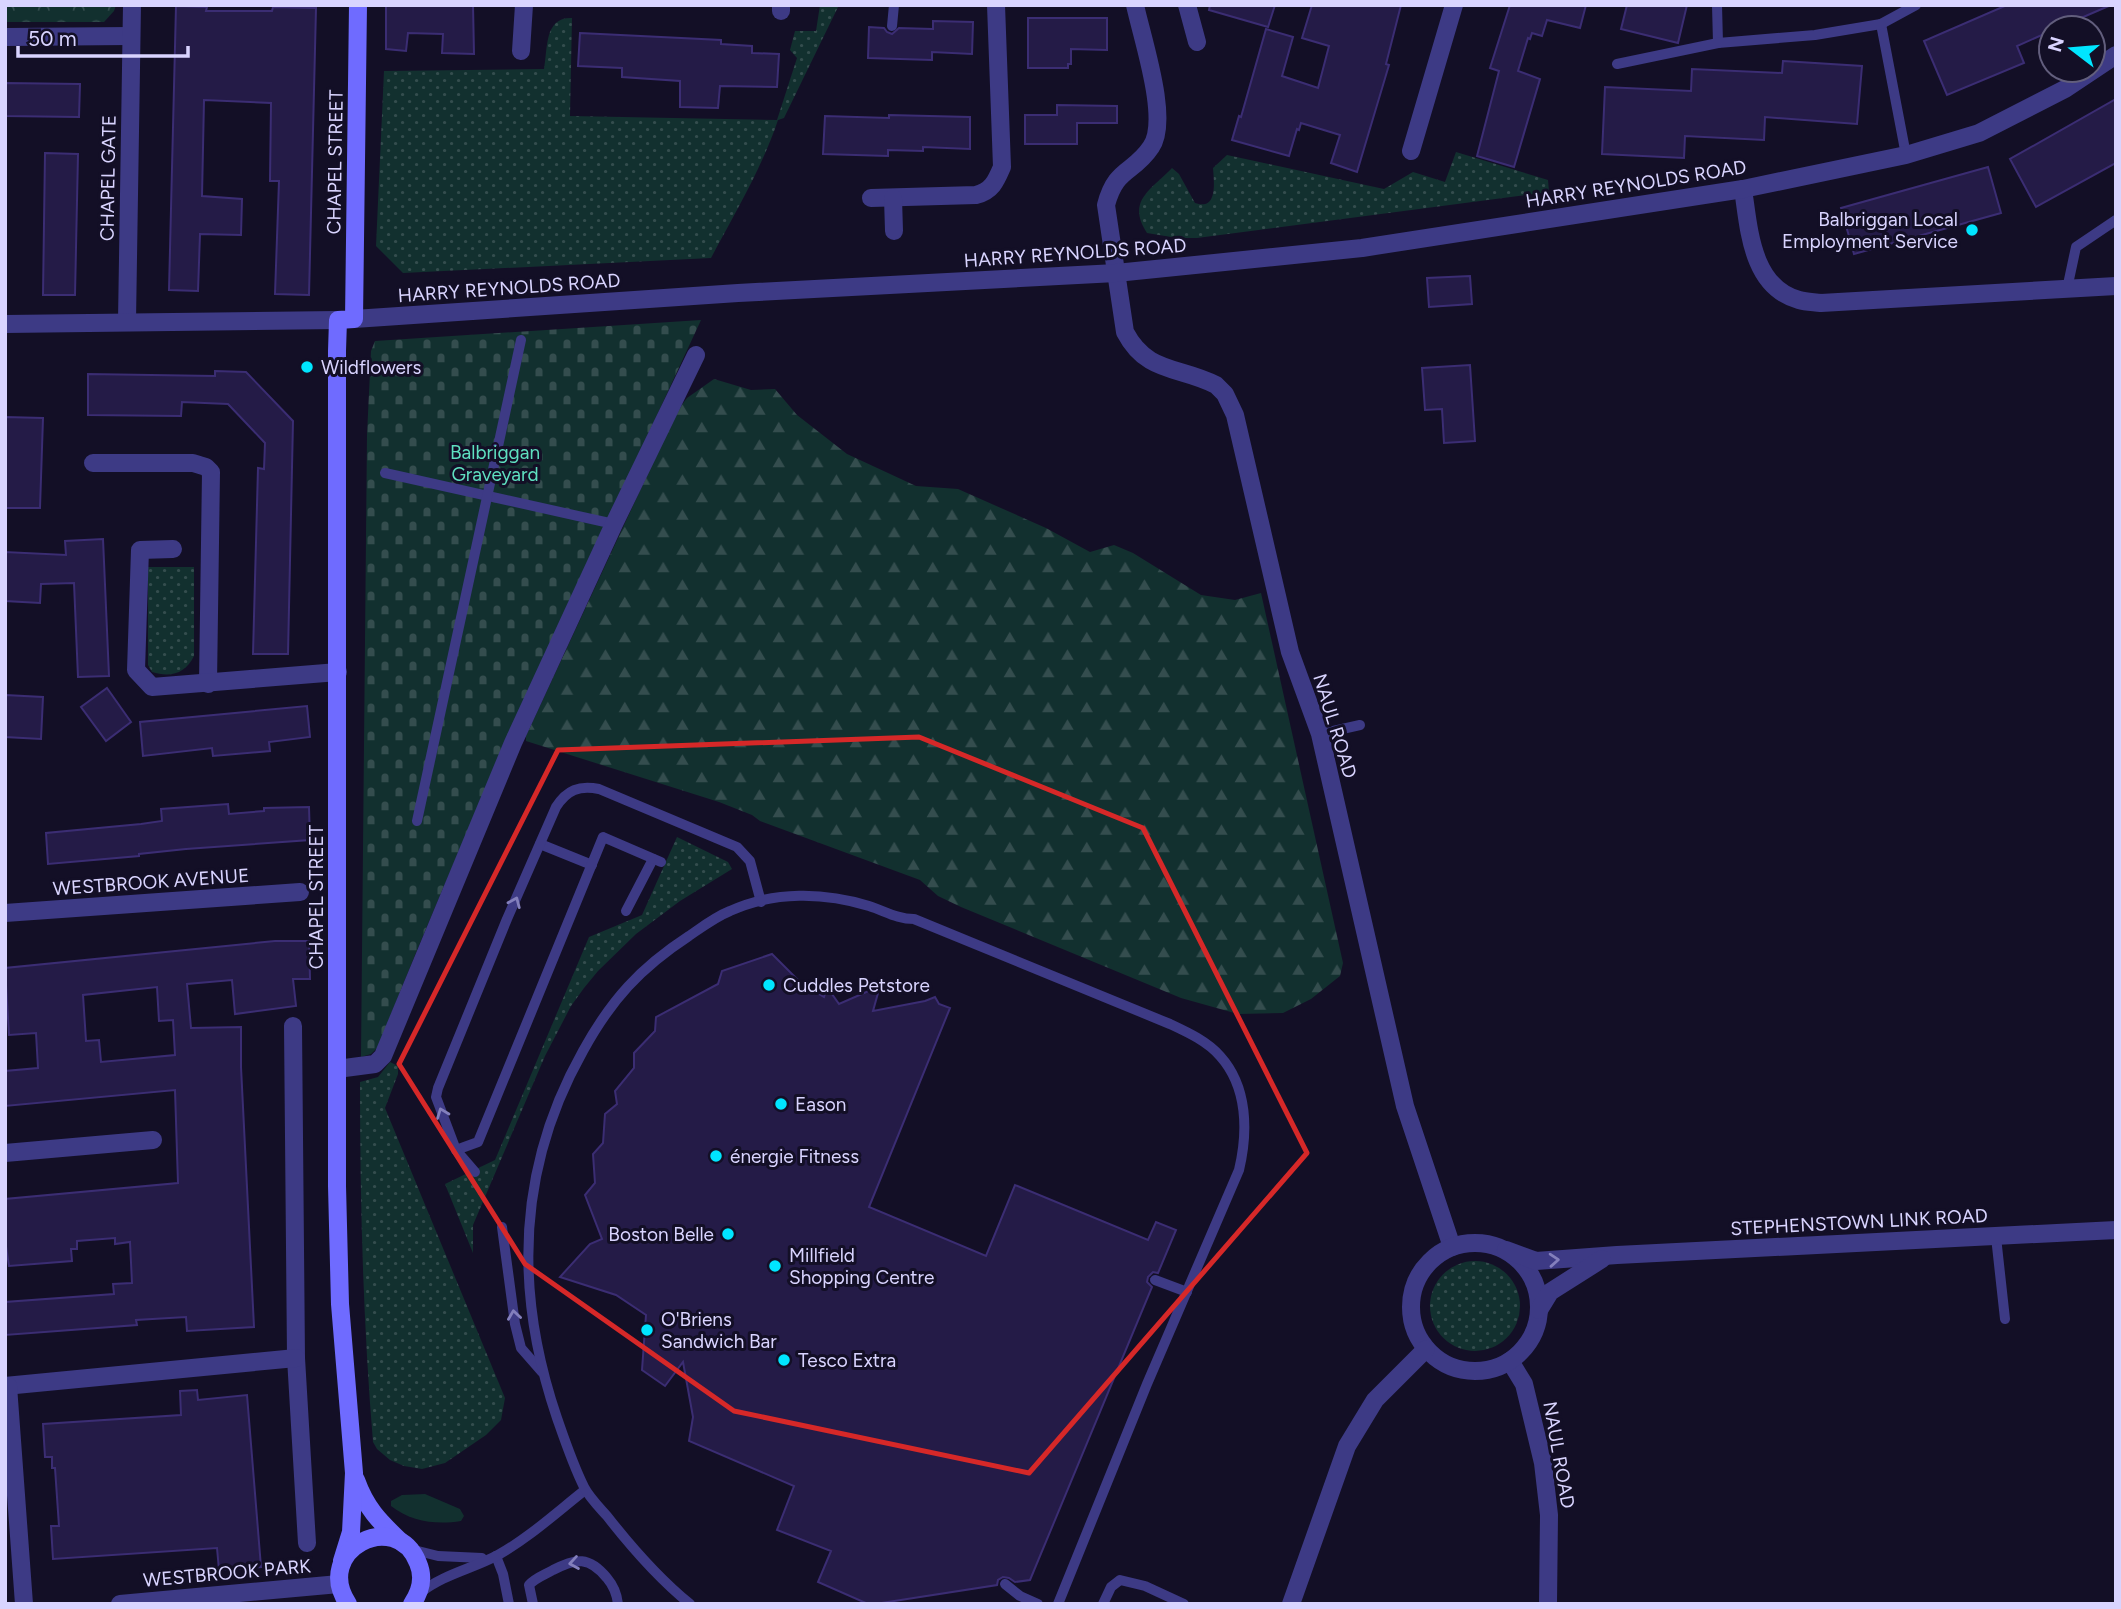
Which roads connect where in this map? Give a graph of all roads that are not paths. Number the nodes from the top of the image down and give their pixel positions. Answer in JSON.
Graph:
{"nodes":[{"id":1,"x":132,"y":5,"type":"edge"},
{"id":2,"x":358,"y":5,"type":"edge"},
{"id":3,"x":524,"y":5,"type":"edge"},
{"id":4,"x":894,"y":5,"type":"edge"},
{"id":5,"x":996,"y":5,"type":"edge"},
{"id":6,"x":1135,"y":5,"type":"edge"},
{"id":7,"x":1187,"y":5,"type":"edge"},
{"id":8,"x":1454,"y":5,"type":"edge"},
{"id":9,"x":1717,"y":5,"type":"edge"},
{"id":10,"x":1916,"y":5,"type":"edge"},
{"id":11,"x":1881,"y":24,"type":"junction"},
{"id":12,"x":892,"y":26,"type":"dead end"},
{"id":13,"x":131,"y":36,"type":"junction"},
{"id":14,"x":5,"y":37,"type":"edge"},
{"id":15,"x":1197,"y":42,"type":"dead end"},
{"id":16,"x":1718,"y":43,"type":"junction"},
{"id":17,"x":521,"y":51,"type":"dead end"},
{"id":18,"x":2116,"y":55,"type":"edge"},
{"id":19,"x":1617,"y":64,"type":"dead end"},
{"id":20,"x":1411,"y":150,"type":"dead end"},
{"id":21,"x":1906,"y":155,"type":"junction"},
{"id":22,"x":1743,"y":189,"type":"junction"},
{"id":23,"x":872,"y":198,"type":"dead end"},
{"id":24,"x":893,"y":198,"type":"junction"},
{"id":25,"x":2116,"y":220,"type":"edge"},
{"id":26,"x":894,"y":231,"type":"dead end"},
{"id":27,"x":1116,"y":273,"type":"junction"},
{"id":28,"x":2116,"y":286,"type":"edge"},
{"id":29,"x":2067,"y":289,"type":"junction"},
{"id":30,"x":346,"y":319,"type":"junction"},
{"id":31,"x":127,"y":321,"type":"junction"},
{"id":32,"x":5,"y":324,"type":"edge"},
{"id":33,"x":521,"y":340,"type":"dead end"},
{"id":34,"x":696,"y":355,"type":"dead end"},
{"id":35,"x":93,"y":463,"type":"dead end"},
{"id":36,"x":385,"y":473,"type":"dead end"},
{"id":37,"x":489,"y":495,"type":"junction"},
{"id":38,"x":614,"y":524,"type":"junction"},
{"id":39,"x":173,"y":549,"type":"dead end"},
{"id":40,"x":338,"y":672,"type":"junction"},
{"id":41,"x":208,"y":684,"type":"junction"},
{"id":42,"x":1360,"y":725,"type":"dead end"},
{"id":43,"x":1320,"y":734,"type":"junction"},
{"id":44,"x":417,"y":821,"type":"dead end"},
{"id":45,"x":540,"y":844,"type":"junction"},
{"id":46,"x":592,"y":865,"type":"junction"},
{"id":47,"x":300,"y":892,"type":"dead end"},
{"id":48,"x":761,"y":902,"type":"junction"},
{"id":49,"x":626,"y":911,"type":"dead end"},
{"id":50,"x":5,"y":913,"type":"edge"},
{"id":51,"x":293,"y":1026,"type":"dead end"},
{"id":52,"x":337,"y":1069,"type":"junction"},
{"id":53,"x":153,"y":1139,"type":"dead end"},
{"id":54,"x":457,"y":1150,"type":"junction"},
{"id":55,"x":5,"y":1153,"type":"edge"},
{"id":56,"x":475,"y":1172,"type":"dead end"},
{"id":57,"x":502,"y":1227,"type":"dead end"},
{"id":58,"x":2116,"y":1230,"type":"edge"},
{"id":59,"x":1996,"y":1237,"type":"junction"},
{"id":60,"x":1452,"y":1247,"type":"junction"},
{"id":61,"x":1506,"y":1250,"type":"junction"},
{"id":62,"x":1605,"y":1257,"type":"junction"},
{"id":63,"x":1154,"y":1280,"type":"dead end"},
{"id":64,"x":1186,"y":1292,"type":"junction"},
{"id":65,"x":1539,"y":1310,"type":"junction"},
{"id":66,"x":2005,"y":1319,"type":"dead end"},
{"id":67,"x":1426,"y":1349,"type":"junction"},
{"id":68,"x":296,"y":1358,"type":"junction"},
{"id":69,"x":1510,"y":1361,"type":"junction"},
{"id":70,"x":544,"y":1374,"type":"junction"},
{"id":71,"x":7,"y":1386,"type":"edge"},
{"id":72,"x":354,"y":1473,"type":"junction"},
{"id":73,"x":585,"y":1490,"type":"junction"},
{"id":74,"x":307,"y":1543,"type":"dead end"},
{"id":75,"x":405,"y":1546,"type":"junction"},
{"id":76,"x":494,"y":1557,"type":"junction"},
{"id":77,"x":342,"y":1562,"type":"junction"},
{"id":78,"x":339,"y":1584,"type":"junction"},
{"id":79,"x":1005,"y":1584,"type":"dead end"},
{"id":80,"x":415,"y":1599,"type":"edge"},
{"id":81,"x":684,"y":1602,"type":"edge"},
{"id":82,"x":24,"y":1604,"type":"edge"},
{"id":83,"x":120,"y":1604,"type":"edge"},
{"id":84,"x":348,"y":1604,"type":"edge"},
{"id":85,"x":509,"y":1604,"type":"edge"},
{"id":86,"x":533,"y":1604,"type":"edge"},
{"id":87,"x":618,"y":1604,"type":"edge"},
{"id":88,"x":1038,"y":1604,"type":"edge"},
{"id":89,"x":1058,"y":1604,"type":"edge"},
{"id":90,"x":1103,"y":1604,"type":"edge"},
{"id":91,"x":1184,"y":1604,"type":"edge"},
{"id":92,"x":1291,"y":1604,"type":"edge"},
{"id":93,"x":1548,"y":1604,"type":"edge"}],
"edges":[{"from":1,"to":13,"type":"street","name":"CHAPEL GATE"},
{"from":2,"to":30,"type":"main road","name":"CHAPEL STREET"},
{"from":3,"to":17,"type":"street"},
{"from":4,"to":12,"type":"lane"},
{"from":5,"to":24,"type":"street"},
{"from":6,"to":27,"type":"street"},
{"from":7,"to":15,"type":"street"},
{"from":8,"to":20,"type":"street"},
{"from":9,"to":16,"type":"lane"},
{"from":10,"to":11,"type":"lane"},
{"from":11,"to":16,"type":"lane"},
{"from":11,"to":21,"type":"lane"},
{"from":13,"to":14,"type":"street"},
{"from":13,"to":31,"type":"street","name":"CHAPEL GATE"},
{"from":16,"to":19,"type":"lane"},
{"from":18,"to":21,"type":"street","name":"HARRY REYNOLDS ROAD"},
{"from":21,"to":22,"type":"street","name":"HARRY REYNOLDS ROAD"},
{"from":22,"to":27,"type":"street","name":"HARRY REYNOLDS ROAD"},
{"from":22,"to":29,"type":"street"},
{"from":23,"to":24,"type":"street"},
{"from":24,"to":26,"type":"street"},
{"from":25,"to":29,"type":"lane"},
{"from":27,"to":30,"type":"street","name":"HARRY REYNOLDS ROAD"},
{"from":27,"to":43,"type":"street","name":"NAUL ROAD"},
{"from":28,"to":29,"type":"street"},
{"from":30,"to":31,"type":"street","name":"HARRY REYNOLDS ROAD"},
{"from":30,"to":40,"type":"main road","name":"CHAPEL STREET"},
{"from":31,"to":32,"type":"street","name":"HARRY REYNOLDS ROAD"},
{"from":33,"to":37,"type":"lane"},
{"from":34,"to":38,"type":"street"},
{"from":35,"to":41,"type":"street"},
{"from":36,"to":37,"type":"lane"},
{"from":37,"to":38,"type":"lane"},
{"from":37,"to":44,"type":"lane"},
{"from":38,"to":52,"type":"street"},
{"from":39,"to":41,"type":"street"},
{"from":40,"to":41,"type":"street"},
{"from":40,"to":52,"type":"main road","name":"CHAPEL STREET"},
{"from":42,"to":43,"type":"lane"},
{"from":43,"to":60,"type":"street","name":"NAUL ROAD"},
{"from":45,"to":46,"type":"lane"},
{"from":45,"to":48,"type":"lane"},
{"from":54,"to":45,"type":"lane","one_way":true},
{"from":46,"to":49,"type":"lane"},
{"from":46,"to":54,"type":"lane"},
{"from":47,"to":50,"type":"street","name":"WESTBROOK AVENUE"},
{"from":48,"to":64,"type":"lane"},
{"from":48,"to":70,"type":"lane"},
{"from":51,"to":68,"type":"street"},
{"from":52,"to":72,"type":"main road","name":"CHAPEL STREET"},
{"from":53,"to":55,"type":"street"},
{"from":54,"to":56,"type":"lane"},
{"from":70,"to":57,"type":"lane","one_way":true},
{"from":58,"to":59,"type":"street","name":"STEPHENSTOWN LINK ROAD"},
{"from":59,"to":62,"type":"street","name":"STEPHENSTOWN LINK ROAD"},
{"from":59,"to":66,"type":"lane"},
{"from":60,"to":61,"type":"street"},
{"from":60,"to":67,"type":"street"},
{"from":61,"to":62,"type":"street","name":"STEPHENSTOWN LINK ROAD","one_way":true},
{"from":61,"to":65,"type":"street"},
{"from":62,"to":65,"type":"street","name":"STEPHENSTOWN LINK ROAD"},
{"from":63,"to":64,"type":"lane"},
{"from":64,"to":89,"type":"lane"},
{"from":65,"to":69,"type":"street"},
{"from":67,"to":69,"type":"street"},
{"from":67,"to":92,"type":"street"},
{"from":68,"to":71,"type":"street"},
{"from":68,"to":74,"type":"street"},
{"from":69,"to":93,"type":"street","name":"NAUL ROAD"},
{"from":70,"to":73,"type":"lane"},
{"from":71,"to":82,"type":"street"},
{"from":72,"to":75,"type":"main road","name":"CHAPEL STREET"},
{"from":72,"to":77,"type":"main road","name":"CHAPEL STREET"},
{"from":73,"to":76,"type":"lane"},
{"from":73,"to":81,"type":"lane"},
{"from":75,"to":76,"type":"lane"},
{"from":75,"to":77,"type":"main road"},
{"from":75,"to":80,"type":"main road"},
{"from":76,"to":80,"type":"lane"},
{"from":76,"to":85,"type":"lane"},
{"from":77,"to":78,"type":"main road","name":"CHAPEL STREET"},
{"from":78,"to":83,"type":"street","name":"WESTBROOK PARK"},
{"from":78,"to":84,"type":"main road"},
{"from":79,"to":88,"type":"lane"},
{"from":87,"to":86,"type":"lane","one_way":true},
{"from":90,"to":91,"type":"lane"}]}
